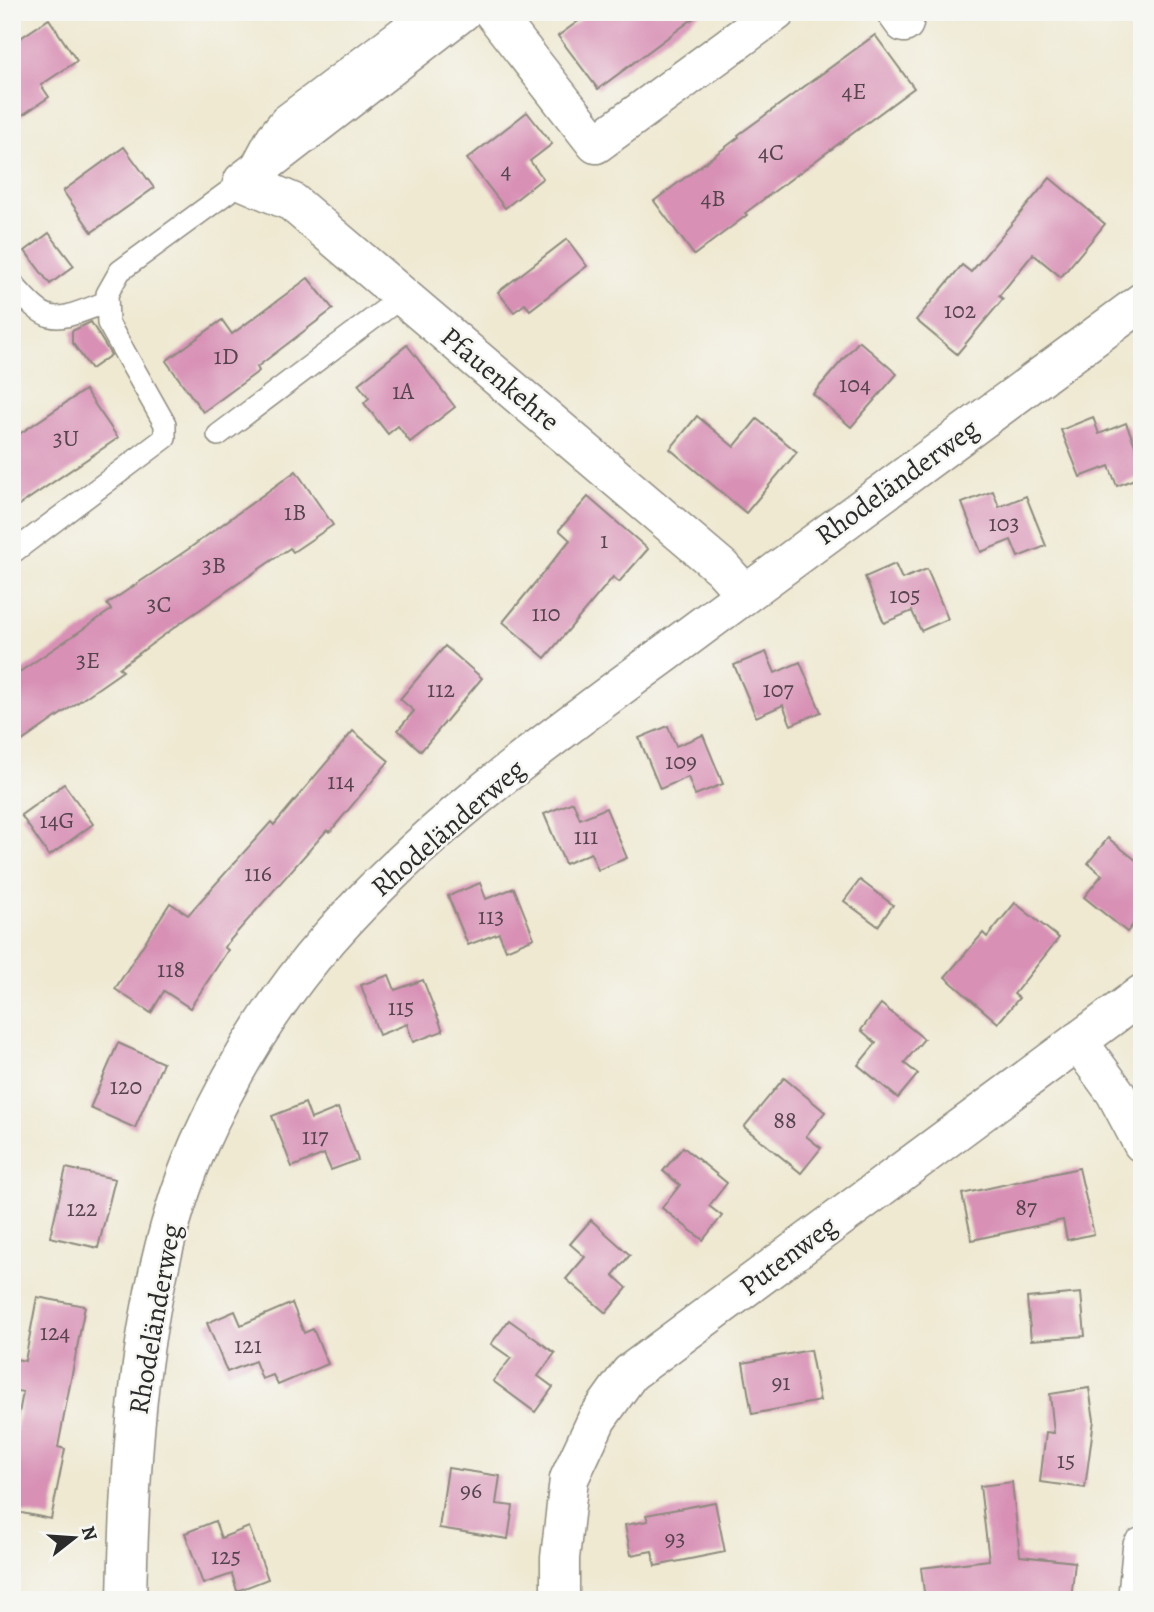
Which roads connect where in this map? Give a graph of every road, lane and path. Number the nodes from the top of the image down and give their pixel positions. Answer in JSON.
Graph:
{"nodes":[{"id":1,"x":421,"y":12,"type":"edge"},
{"id":2,"x":462,"y":12,"type":"edge"},
{"id":3,"x":493,"y":12,"type":"edge"},
{"id":4,"x":776,"y":12,"type":"edge"},
{"id":5,"x":243,"y":181,"type":"junction"},
{"id":6,"x":12,"y":283,"type":"edge"},
{"id":7,"x":400,"y":293,"type":"junction"},
{"id":8,"x":107,"y":302,"type":"junction"},
{"id":9,"x":1142,"y":302,"type":"edge"},
{"id":10,"x":218,"y":435,"type":"dead end"},
{"id":11,"x":12,"y":553,"type":"edge"},
{"id":12,"x":745,"y":594,"type":"junction"},
{"id":13,"x":1142,"y":994,"type":"edge"},
{"id":14,"x":1078,"y":1041,"type":"junction"},
{"id":15,"x":1142,"y":1143,"type":"edge"},
{"id":16,"x":1142,"y":1547,"type":"edge"},
{"id":17,"x":127,"y":1600,"type":"edge"},
{"id":18,"x":560,"y":1600,"type":"edge"},
{"id":19,"x":1137,"y":1600,"type":"edge"}],
"edges":[{"from":1,"to":5,"type":"lane"},
{"from":2,"to":5,"type":"street"},
{"from":3,"to":4,"type":"street"},
{"from":5,"to":7,"type":"street","name":"Pfauenkehre"},
{"from":5,"to":8,"type":"lane"},
{"from":6,"to":8,"type":"lane"},
{"from":7,"to":10,"type":"lane"},
{"from":7,"to":12,"type":"street","name":"Pfauenkehre"},
{"from":8,"to":11,"type":"lane"},
{"from":9,"to":12,"type":"street","name":"Rhodeländerweg"},
{"from":12,"to":17,"type":"street","name":"Rhodeländerweg"},
{"from":13,"to":14,"type":"street","name":"Putenweg"},
{"from":14,"to":15,"type":"street"},
{"from":14,"to":18,"type":"street","name":"Putenweg"},
{"from":16,"to":19,"type":"street"}]}
